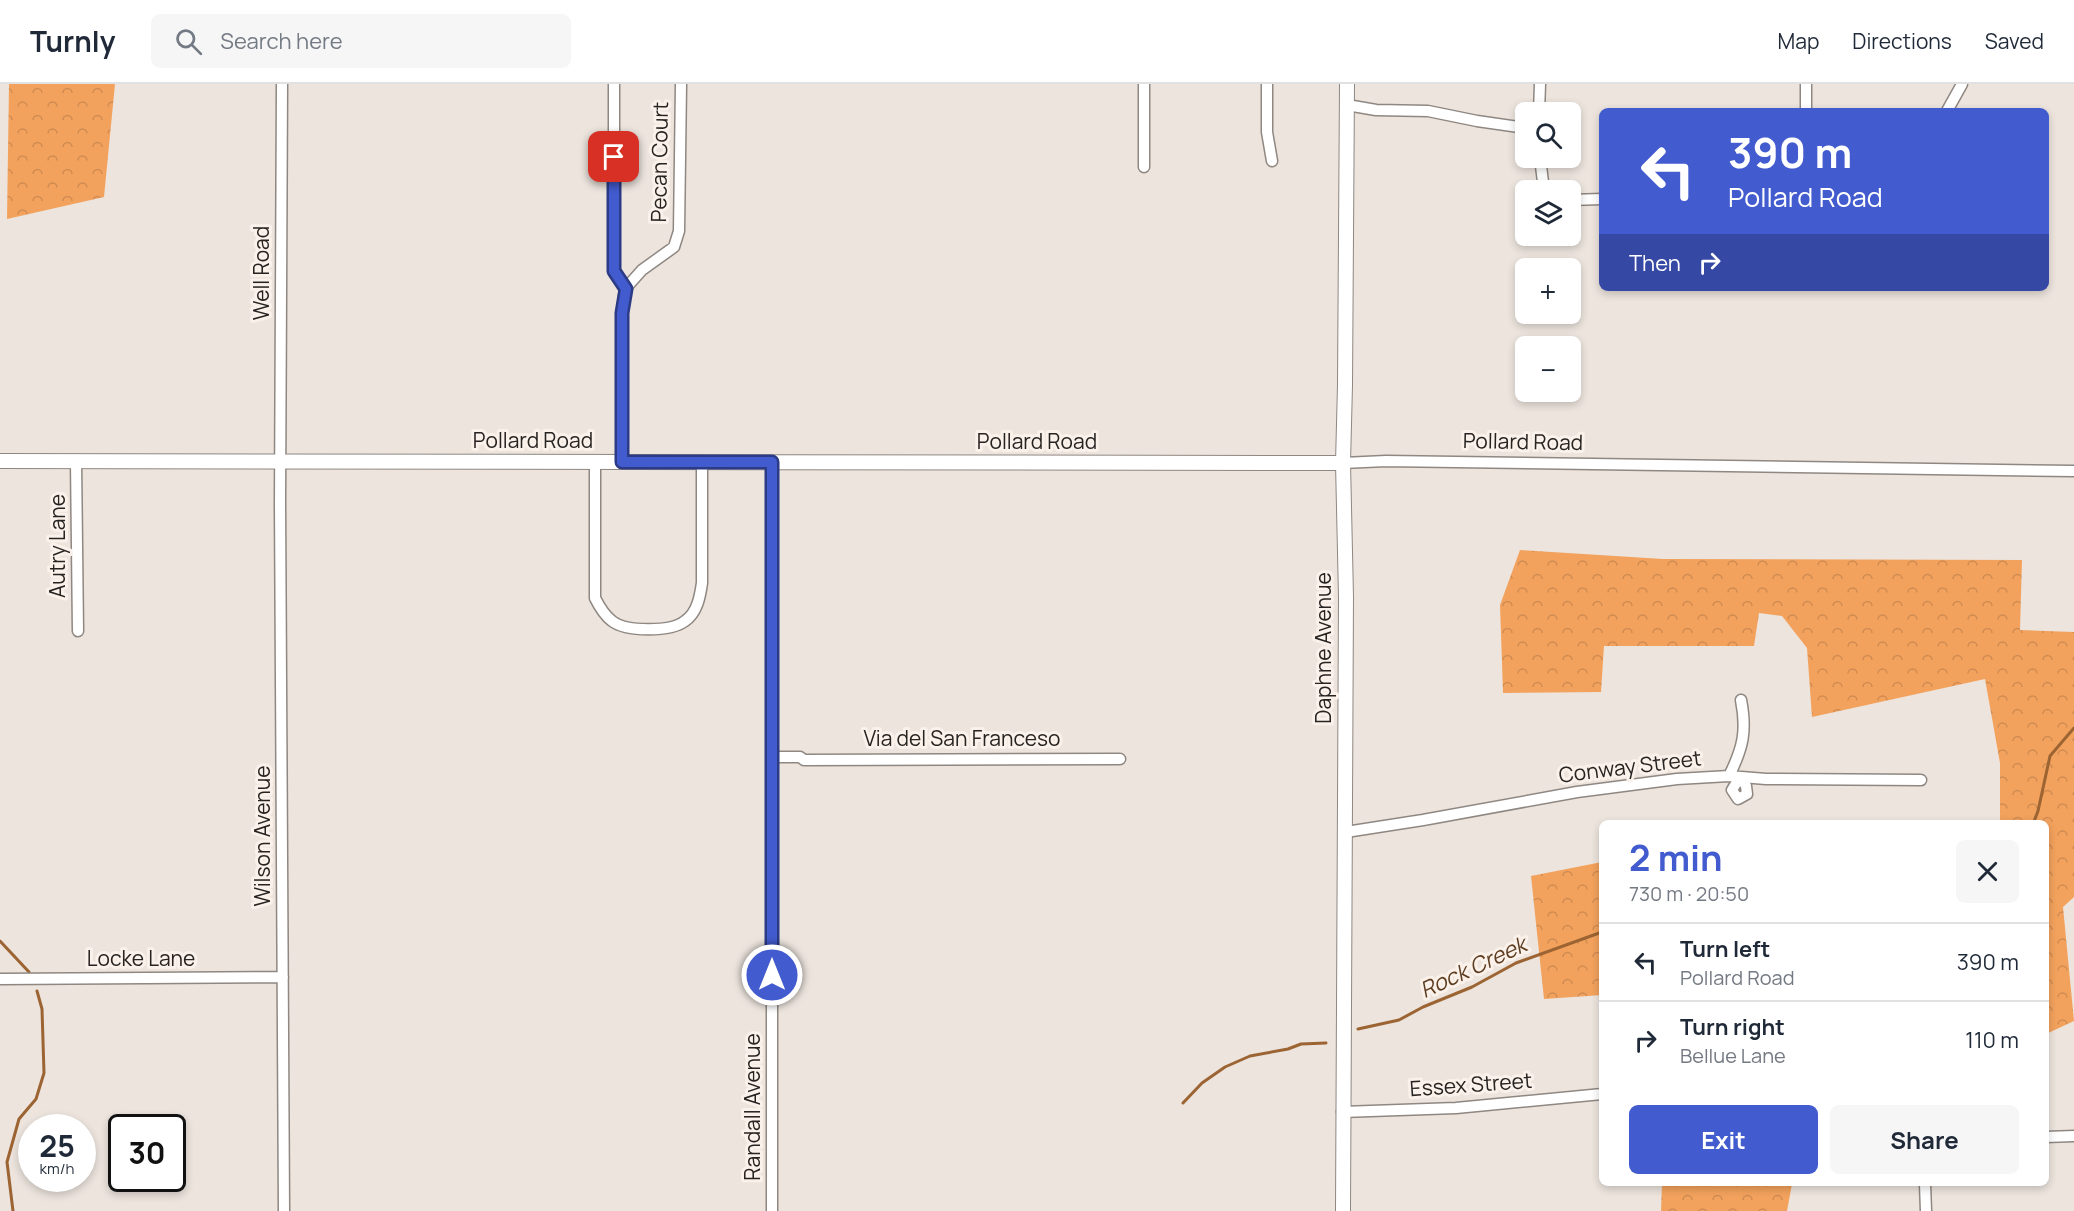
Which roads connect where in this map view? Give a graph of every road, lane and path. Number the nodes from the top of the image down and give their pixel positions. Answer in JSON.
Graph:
{"nodes":[{"id":1,"x":282,"y":84,"type":"edge"},
{"id":2,"x":614,"y":84,"type":"edge"},
{"id":3,"x":681,"y":84,"type":"edge"},
{"id":4,"x":1144,"y":84,"type":"edge"},
{"id":5,"x":1267,"y":84,"type":"edge"},
{"id":6,"x":1347,"y":84,"type":"edge"},
{"id":7,"x":1540,"y":84,"type":"edge"},
{"id":8,"x":1806,"y":84,"type":"edge"},
{"id":9,"x":1962,"y":84,"type":"edge"},
{"id":10,"x":1539,"y":102,"type":"edge"},
{"id":11,"x":1347,"y":105,"type":"junction"},
{"id":12,"x":1806,"y":108,"type":"edge"},
{"id":13,"x":1949,"y":108,"type":"edge"},
{"id":14,"x":1515,"y":126,"type":"edge"},
{"id":15,"x":1272,"y":161,"type":"dead end"},
{"id":16,"x":1144,"y":167,"type":"dead end"},
{"id":17,"x":1599,"y":199,"type":"edge"},
{"id":18,"x":1581,"y":200,"type":"edge"},
{"id":19,"x":626,"y":289,"type":"junction"},
{"id":20,"x":0,"y":461,"type":"edge"},
{"id":21,"x":76,"y":461,"type":"junction"},
{"id":22,"x":282,"y":462,"type":"junction"},
{"id":23,"x":596,"y":462,"type":"junction"},
{"id":24,"x":622,"y":462,"type":"junction"},
{"id":25,"x":702,"y":462,"type":"junction"},
{"id":26,"x":772,"y":462,"type":"junction"},
{"id":27,"x":1343,"y":463,"type":"junction"},
{"id":28,"x":2074,"y":471,"type":"edge"},
{"id":29,"x":78,"y":631,"type":"dead end"},
{"id":30,"x":1741,"y":700,"type":"dead end"},
{"id":31,"x":1120,"y":759,"type":"dead end"},
{"id":32,"x":773,"y":760,"type":"junction"},
{"id":33,"x":1728,"y":776,"type":"junction"},
{"id":34,"x":1921,"y":780,"type":"dead end"},
{"id":35,"x":1346,"y":832,"type":"junction"},
{"id":36,"x":283,"y":977,"type":"junction"},
{"id":37,"x":0,"y":979,"type":"edge"},
{"id":38,"x":1599,"y":1094,"type":"edge"},
{"id":39,"x":1342,"y":1112,"type":"junction"},
{"id":40,"x":2074,"y":1136,"type":"edge"},
{"id":41,"x":2049,"y":1137,"type":"edge"},
{"id":42,"x":1925,"y":1186,"type":"edge"},
{"id":43,"x":284,"y":1211,"type":"edge"},
{"id":44,"x":772,"y":1211,"type":"edge"},
{"id":45,"x":1343,"y":1211,"type":"edge"},
{"id":46,"x":1926,"y":1211,"type":"edge"}],
"edges":[{"from":1,"to":22,"type":"street","name":"Well Road"},
{"from":2,"to":19,"type":"street"},
{"from":3,"to":19,"type":"street","name":"Pecan Court"},
{"from":4,"to":16,"type":"street"},
{"from":5,"to":15,"type":"street"},
{"from":6,"to":11,"type":"street","name":"Daphne Avenue"},
{"from":7,"to":10,"type":"street"},
{"from":8,"to":12,"type":"street"},
{"from":9,"to":13,"type":"street"},
{"from":11,"to":14,"type":"street"},
{"from":11,"to":27,"type":"street","name":"Daphne Avenue"},
{"from":17,"to":18,"type":"street"},
{"from":19,"to":24,"type":"street"},
{"from":20,"to":21,"type":"street","name":"Pollard Road"},
{"from":21,"to":22,"type":"street","name":"Pollard Road"},
{"from":21,"to":29,"type":"street","name":"Autry Lane"},
{"from":22,"to":23,"type":"street","name":"Pollard Road"},
{"from":22,"to":36,"type":"street","name":"Wilson Avenue"},
{"from":23,"to":24,"type":"street","name":"Pollard Road"},
{"from":23,"to":25,"type":"street"},
{"from":24,"to":25,"type":"street","name":"Pollard Road"},
{"from":25,"to":26,"type":"street","name":"Pollard Road"},
{"from":26,"to":27,"type":"street","name":"Pollard Road"},
{"from":26,"to":32,"type":"street","name":"Randall Avenue"},
{"from":27,"to":28,"type":"street","name":"Pollard Road"},
{"from":27,"to":35,"type":"street","name":"Daphne Avenue"},
{"from":30,"to":33,"type":"street"},
{"from":31,"to":32,"type":"street","name":"Via del San Franceso"},
{"from":32,"to":44,"type":"street","name":"Randall Avenue"},
{"from":33,"to":34,"type":"street","name":"Conway Street"},
{"from":33,"to":35,"type":"street","name":"Conway Street"},
{"from":35,"to":39,"type":"street","name":"Daphne Avenue"},
{"from":36,"to":37,"type":"street","name":"Locke Lane"},
{"from":36,"to":43,"type":"street","name":"Wilson Avenue"},
{"from":38,"to":39,"type":"street","name":"Essex Street"},
{"from":39,"to":45,"type":"street","name":"Daphne Avenue"},
{"from":40,"to":41,"type":"street"},
{"from":42,"to":46,"type":"street"}]}
